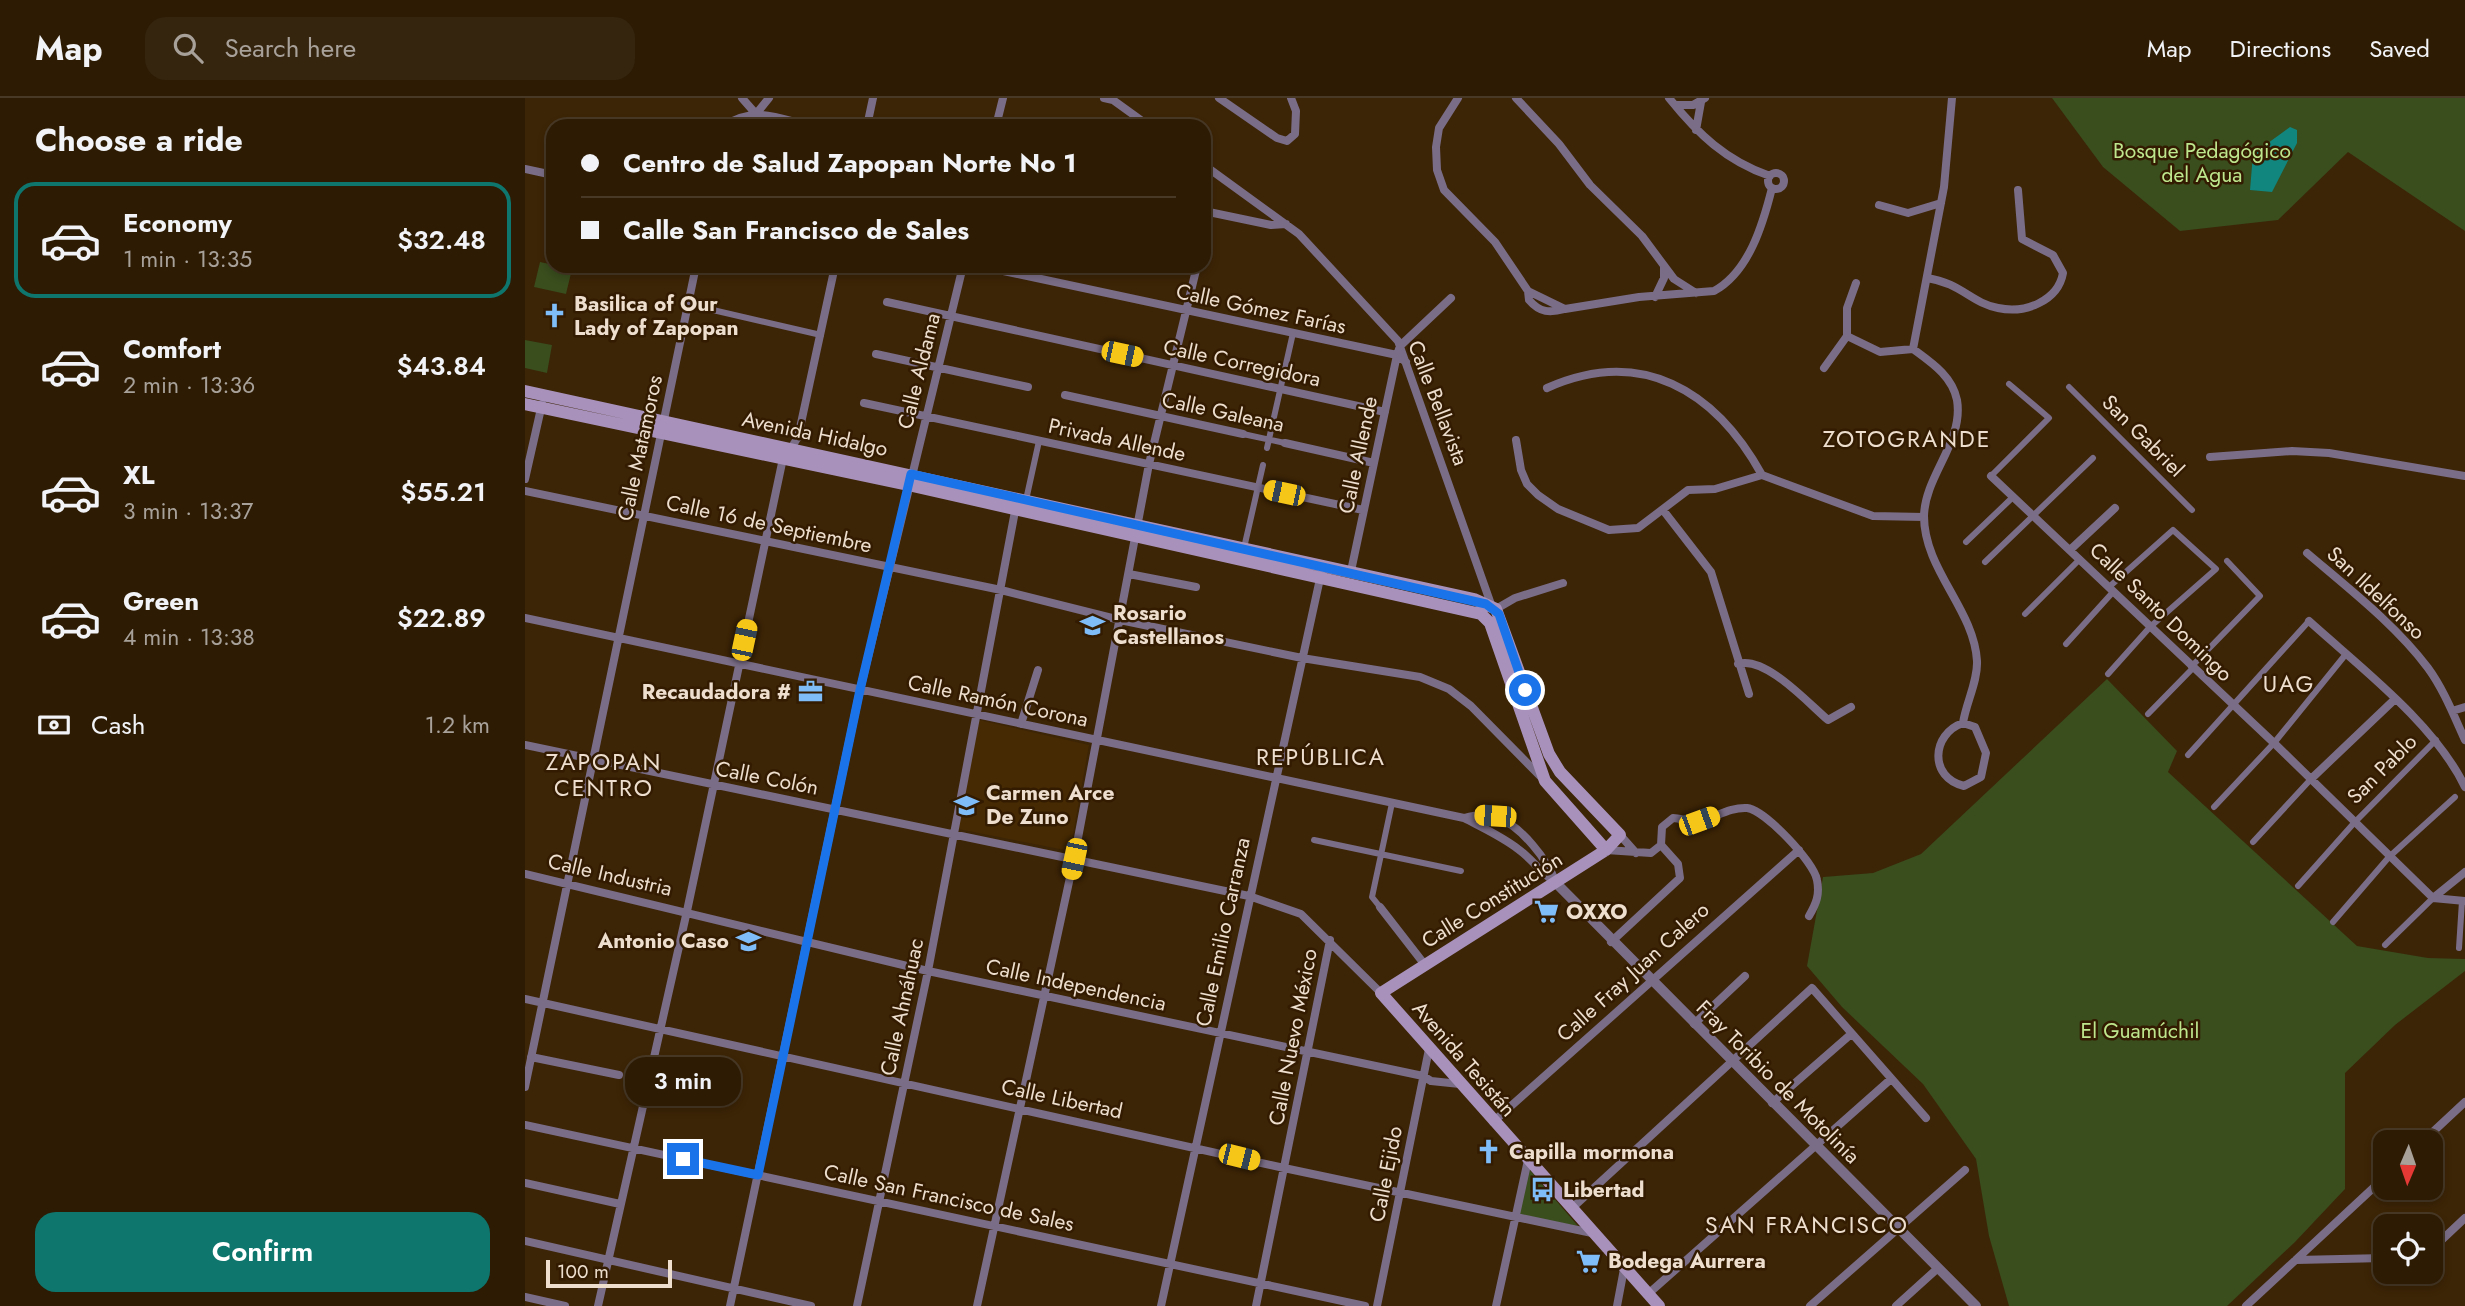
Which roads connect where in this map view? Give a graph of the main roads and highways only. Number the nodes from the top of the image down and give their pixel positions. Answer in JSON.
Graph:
{"nodes":[{"id":1,"x":525,"y":391,"type":"edge"},
{"id":2,"x":542,"y":401,"type":"junction"},
{"id":3,"x":525,"y":404,"type":"edge"},
{"id":4,"x":1137,"y":530,"type":"junction"},
{"id":5,"x":1322,"y":571,"type":"junction"},
{"id":6,"x":1433,"y":596,"type":"junction"},
{"id":7,"x":1619,"y":835,"type":"joint"},
{"id":8,"x":1606,"y":850,"type":"junction"},
{"id":9,"x":1381,"y":993,"type":"joint"},
{"id":10,"x":1658,"y":1306,"type":"edge"}],
"edges":[{"from":1,"to":2,"type":"main road","name":"Avenida Hidalgo"},
{"from":2,"to":3,"type":"main road","name":"Avenida Hidalgo"},
{"from":2,"to":4,"type":"main road","name":"Avenida Hidalgo"},
{"from":4,"to":5,"type":"main road","name":"Avenida Hidalgo"},
{"from":4,"to":5,"type":"main road","name":"Avenida Hidalgo"},
{"from":5,"to":6,"type":"main road","name":"Avenida Hidalgo"},
{"from":5,"to":6,"type":"main road","name":"Avenida Hidalgo"},
{"from":6,"to":7,"type":"main road","name":"Avenida Hidalgo"},
{"from":6,"to":8,"type":"main road","name":"Avenida Hidalgo"},
{"from":7,"to":8,"type":"main road","name":"Calle Constitución"},
{"from":8,"to":9,"type":"main road","name":"Calle Constitución"},
{"from":9,"to":10,"type":"main road","name":"Avenida Tesistán"}]}
